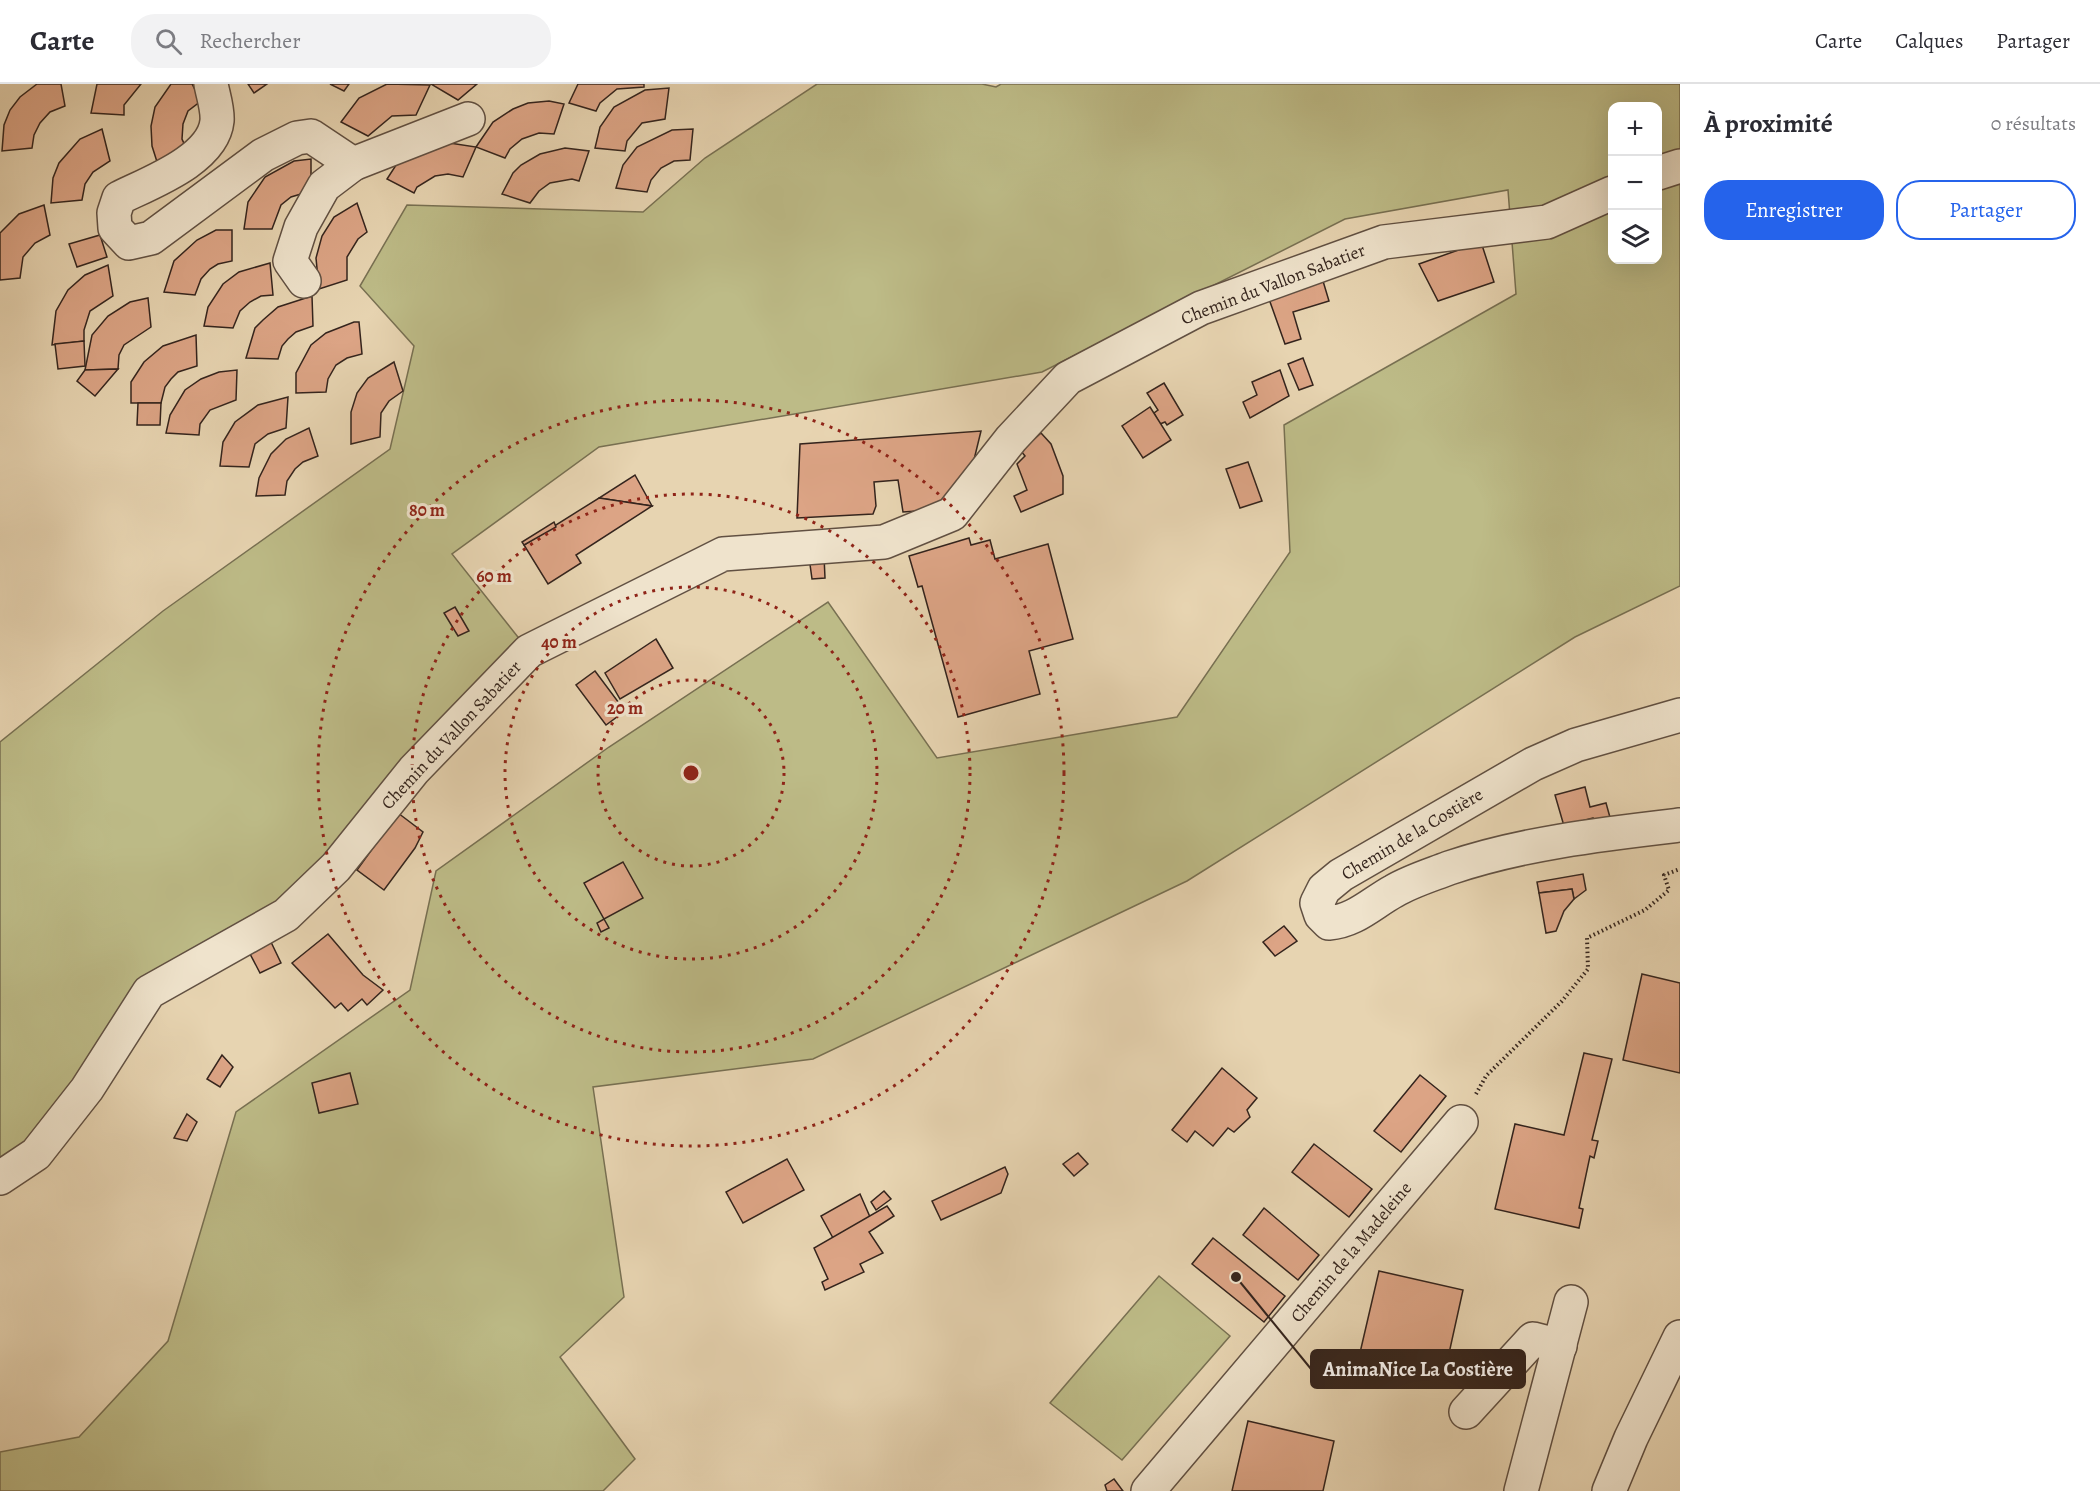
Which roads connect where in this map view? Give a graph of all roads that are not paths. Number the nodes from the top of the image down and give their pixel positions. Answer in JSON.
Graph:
{"nodes":[{"id":1,"x":212,"y":84,"type":"edge"},
{"id":2,"x":468,"y":119,"type":"dead end"},
{"id":3,"x":353,"y":164,"type":"junction"},
{"id":4,"x":1680,"y":166,"type":"edge"},
{"id":5,"x":1662,"y":172,"type":"edge"},
{"id":6,"x":1608,"y":195,"type":"edge"},
{"id":7,"x":304,"y":281,"type":"dead end"},
{"id":8,"x":1680,"y":715,"type":"edge"},
{"id":9,"x":1680,"y":825,"type":"edge"},
{"id":10,"x":1461,"y":1122,"type":"road end"},
{"id":11,"x":0,"y":1179,"type":"edge"},
{"id":12,"x":1571,"y":1302,"type":"dead end"},
{"id":13,"x":1680,"y":1337,"type":"edge"},
{"id":14,"x":1560,"y":1346,"type":"junction"},
{"id":15,"x":1466,"y":1412,"type":"dead end"},
{"id":16,"x":1148,"y":1491,"type":"edge"},
{"id":17,"x":1521,"y":1491,"type":"edge"},
{"id":18,"x":1609,"y":1491,"type":"edge"}],
"edges":[{"from":1,"to":3,"type":"street"},
{"from":2,"to":3,"type":"street"},
{"from":3,"to":7,"type":"street"},
{"from":4,"to":5,"type":"street"},
{"from":6,"to":11,"type":"street","name":"Chemin du Vallon Sabatier"},
{"from":8,"to":9,"type":"street","name":"Chemin de la Costière"},
{"from":10,"to":16,"type":"street","name":"Chemin de la Madeleine"},
{"from":12,"to":14,"type":"street"},
{"from":13,"to":18,"type":"street"},
{"from":14,"to":15,"type":"street"},
{"from":14,"to":17,"type":"street"}]}
